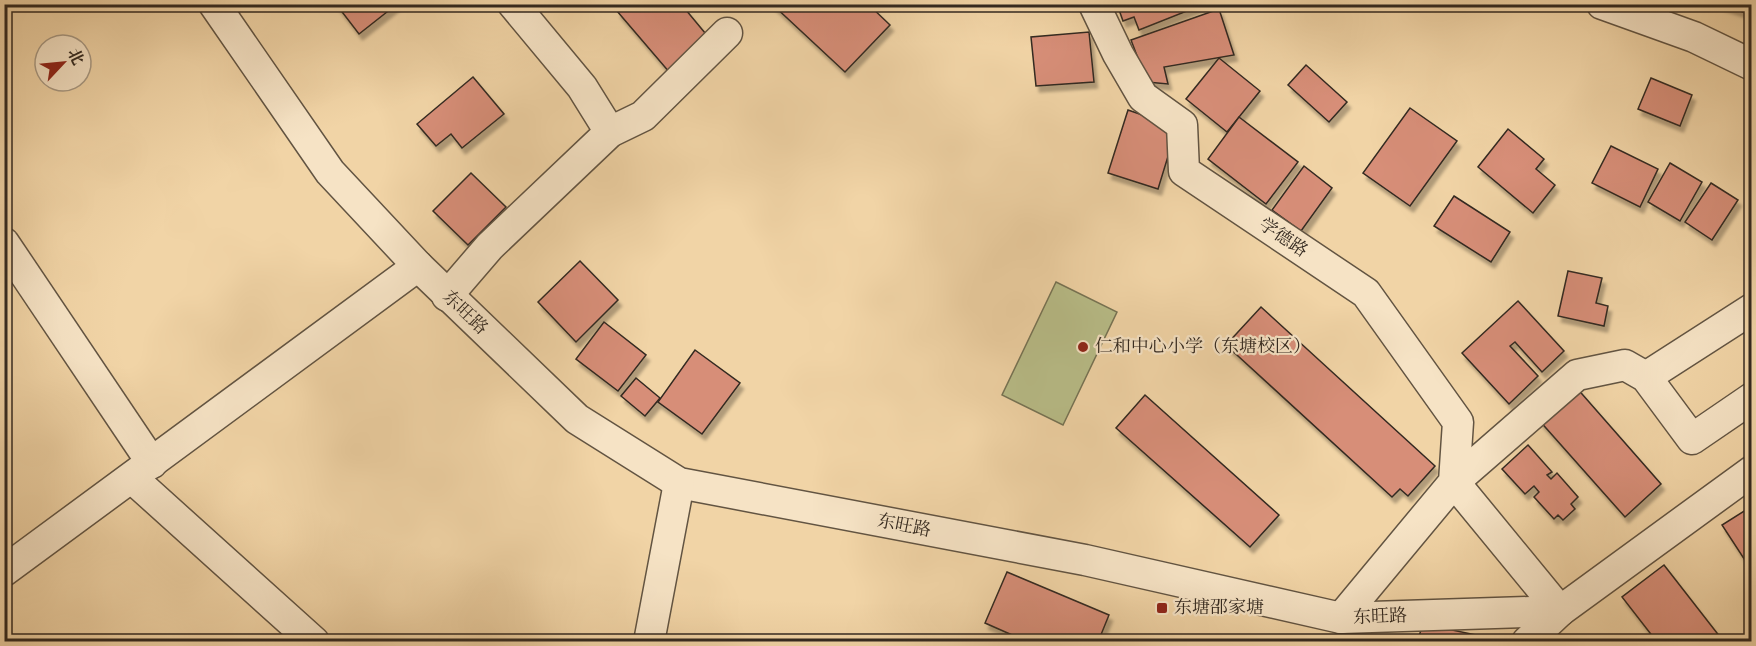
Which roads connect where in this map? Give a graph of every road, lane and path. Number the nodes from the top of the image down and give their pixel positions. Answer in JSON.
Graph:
{"nodes":[{"id":1,"x":214,"y":4,"type":"edge"},
{"id":2,"x":513,"y":4,"type":"edge"},
{"id":3,"x":1094,"y":4,"type":"edge"},
{"id":4,"x":1602,"y":4,"type":"edge"},
{"id":5,"x":727,"y":33,"type":"dead end"},
{"id":6,"x":1752,"y":65,"type":"edge"},
{"id":7,"x":610,"y":132,"type":"junction"},
{"id":8,"x":4,"y":243,"type":"edge"},
{"id":9,"x":418,"y":266,"type":"junction"},
{"id":10,"x":447,"y":296,"type":"junction"},
{"id":11,"x":1752,"y":309,"type":"edge"},
{"id":12,"x":1646,"y":377,"type":"junction"},
{"id":13,"x":1752,"y":398,"type":"edge"},
{"id":14,"x":142,"y":470,"type":"junction"},
{"id":15,"x":1751,"y":472,"type":"edge"},
{"id":16,"x":1454,"y":482,"type":"junction"},
{"id":17,"x":679,"y":483,"type":"junction"},
{"id":18,"x":4,"y":571,"type":"edge"},
{"id":19,"x":1560,"y":611,"type":"junction"},
{"id":20,"x":1341,"y":618,"type":"junction"},
{"id":21,"x":314,"y":642,"type":"edge"},
{"id":22,"x":649,"y":642,"type":"edge"},
{"id":23,"x":1527,"y":642,"type":"edge"}],
"edges":[{"from":1,"to":9,"type":"street","name":"东旺路"},
{"from":2,"to":7,"type":"street"},
{"from":3,"to":16,"type":"street","name":"学德路"},
{"from":4,"to":6,"type":"street"},
{"from":5,"to":7,"type":"street"},
{"from":7,"to":10,"type":"street"},
{"from":8,"to":14,"type":"street"},
{"from":9,"to":10,"type":"street","name":"东旺路"},
{"from":9,"to":14,"type":"street"},
{"from":10,"to":17,"type":"street","name":"东旺路"},
{"from":11,"to":12,"type":"street"},
{"from":12,"to":13,"type":"street"},
{"from":12,"to":16,"type":"street"},
{"from":14,"to":18,"type":"street"},
{"from":14,"to":21,"type":"street"},
{"from":15,"to":19,"type":"street"},
{"from":16,"to":19,"type":"street"},
{"from":16,"to":20,"type":"street"},
{"from":17,"to":20,"type":"street","name":"东旺路"},
{"from":17,"to":22,"type":"street"},
{"from":19,"to":20,"type":"street","name":"东旺路"},
{"from":19,"to":23,"type":"street"}]}
